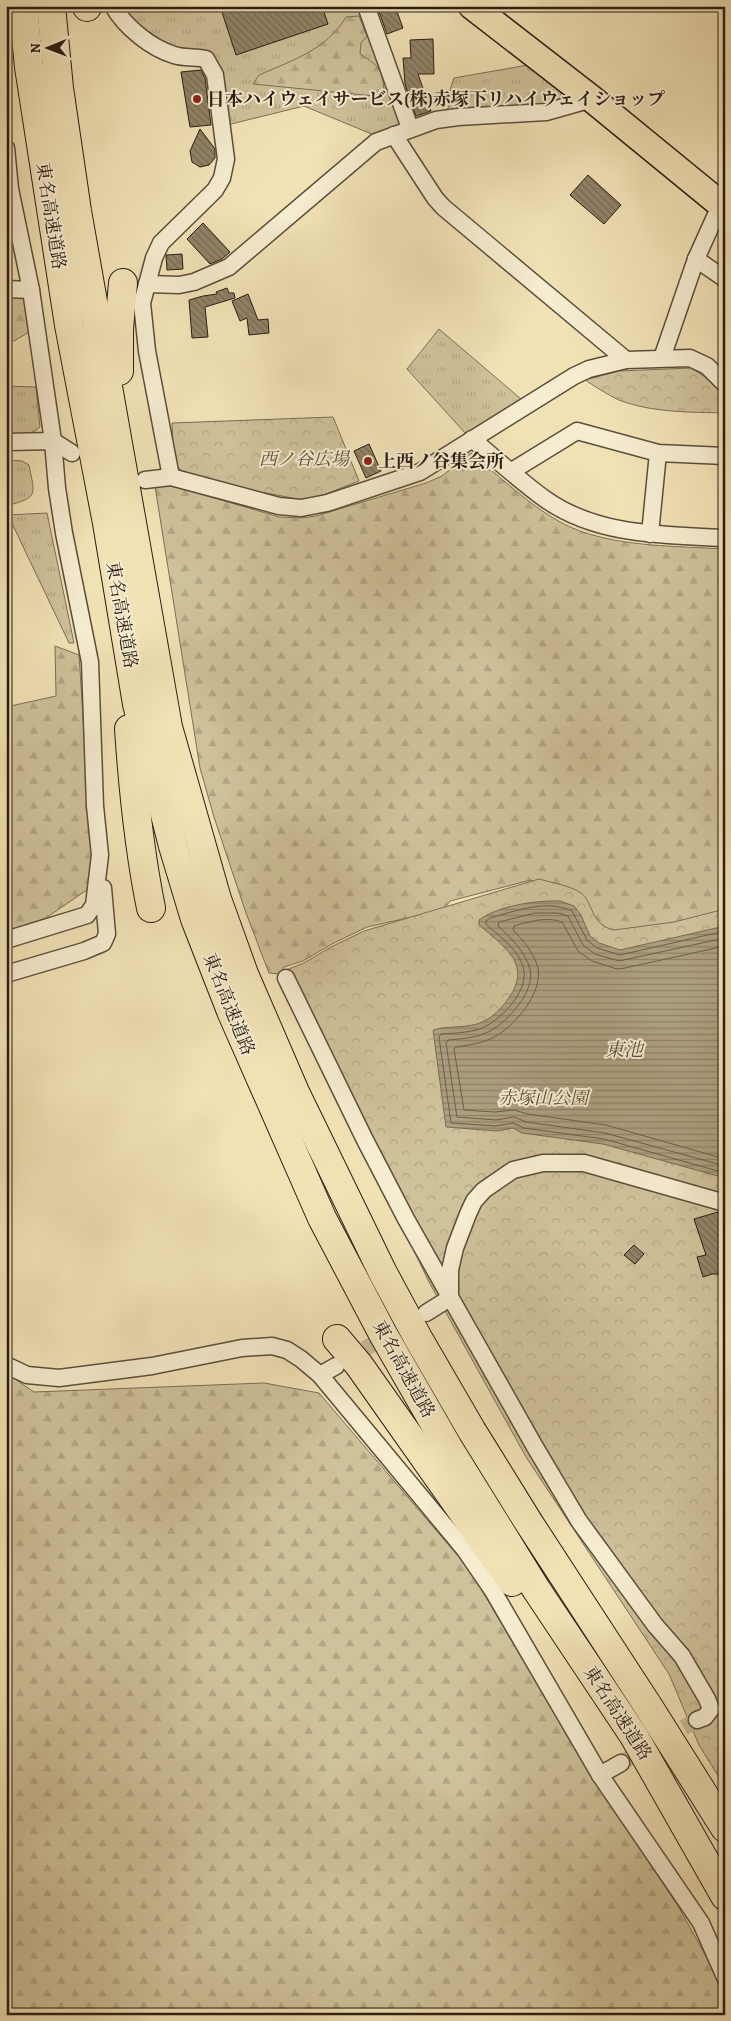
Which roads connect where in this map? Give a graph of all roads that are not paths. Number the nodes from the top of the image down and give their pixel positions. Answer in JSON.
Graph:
{"nodes":[{"id":1,"x":23,"y":6,"type":"edge"},
{"id":2,"x":51,"y":6,"type":"edge"},
{"id":3,"x":113,"y":6,"type":"edge"},
{"id":4,"x":366,"y":6,"type":"edge"},
{"id":5,"x":472,"y":6,"type":"edge"},
{"id":6,"x":592,"y":98,"type":"junction"},
{"id":7,"x":410,"y":128,"type":"junction"},
{"id":8,"x":394,"y":135,"type":"junction"},
{"id":9,"x":6,"y":148,"type":"edge"},
{"id":10,"x":724,"y":202,"type":"edge"},
{"id":11,"x":696,"y":260,"type":"junction"},
{"id":12,"x":725,"y":279,"type":"edge"},
{"id":13,"x":135,"y":283,"type":"junction"},
{"id":14,"x":6,"y":289,"type":"edge"},
{"id":15,"x":31,"y":290,"type":"junction"},
{"id":16,"x":662,"y":358,"type":"junction"},
{"id":17,"x":626,"y":360,"type":"junction"},
{"id":18,"x":725,"y":384,"type":"edge"},
{"id":19,"x":472,"y":439,"type":"junction"},
{"id":20,"x":53,"y":441,"type":"junction"},
{"id":21,"x":6,"y":442,"type":"edge"},
{"id":22,"x":72,"y":453,"type":"dead end"},
{"id":23,"x":658,"y":453,"type":"junction"},
{"id":24,"x":121,"y":456,"type":"junction"},
{"id":25,"x":725,"y":456,"type":"edge"},
{"id":26,"x":512,"y":471,"type":"junction"},
{"id":27,"x":171,"y":477,"type":"junction"},
{"id":28,"x":145,"y":480,"type":"dead end"},
{"id":29,"x":650,"y":534,"type":"junction"},
{"id":30,"x":725,"y":538,"type":"edge"},
{"id":31,"x":120,"y":606,"type":"junction"},
{"id":32,"x":100,"y":855,"type":"junction"},
{"id":33,"x":150,"y":908,"type":"dead end"},
{"id":34,"x":6,"y":940,"type":"edge"},
{"id":35,"x":6,"y":974,"type":"edge"},
{"id":36,"x":286,"y":978,"type":"dead end"},
{"id":37,"x":725,"y":1203,"type":"edge"},
{"id":38,"x":450,"y":1298,"type":"junction"},
{"id":39,"x":426,"y":1312,"type":"dead end"},
{"id":40,"x":337,"y":1339,"type":"dead end"},
{"id":41,"x":6,"y":1365,"type":"edge"},
{"id":42,"x":336,"y":1366,"type":"tunnel mouth"},
{"id":43,"x":320,"y":1375,"type":"junction"},
{"id":44,"x":718,"y":1707,"type":"edge"},
{"id":45,"x":697,"y":1720,"type":"tunnel mouth"},
{"id":46,"x":634,"y":1736,"type":"junction"},
{"id":47,"x":621,"y":1763,"type":"tunnel mouth"},
{"id":48,"x":600,"y":1775,"type":"junction"},
{"id":49,"x":725,"y":1828,"type":"edge"},
{"id":50,"x":725,"y":1896,"type":"edge"},
{"id":51,"x":725,"y":1977,"type":"edge"}],
"edges":[{"from":1,"to":31,"type":"highway","name":"東名高速道路"},
{"from":2,"to":24,"type":"highway","name":"東名高速道路"},
{"from":3,"to":13,"type":"street"},
{"from":4,"to":7,"type":"street"},
{"from":5,"to":6,"type":"main road"},
{"from":6,"to":7,"type":"street"},
{"from":6,"to":10,"type":"main road"},
{"from":7,"to":8,"type":"street"},
{"from":8,"to":13,"type":"street"},
{"from":8,"to":17,"type":"street"},
{"from":9,"to":15,"type":"street"},
{"from":10,"to":11,"type":"street"},
{"from":11,"to":12,"type":"street"},
{"from":11,"to":16,"type":"street"},
{"from":13,"to":24,"type":"highway"},
{"from":13,"to":27,"type":"street"},
{"from":14,"to":15,"type":"street"},
{"from":15,"to":20,"type":"street"},
{"from":16,"to":17,"type":"street"},
{"from":16,"to":18,"type":"street"},
{"from":17,"to":19,"type":"street"},
{"from":19,"to":26,"type":"street"},
{"from":19,"to":27,"type":"street"},
{"from":20,"to":21,"type":"street"},
{"from":20,"to":22,"type":"street"},
{"from":20,"to":32,"type":"street"},
{"from":23,"to":25,"type":"street"},
{"from":23,"to":26,"type":"street"},
{"from":23,"to":29,"type":"street"},
{"from":24,"to":49,"type":"highway","name":"東名高速道路"},
{"from":26,"to":29,"type":"street"},
{"from":27,"to":28,"type":"street"},
{"from":29,"to":30,"type":"street"},
{"from":31,"to":33,"type":"highway"},
{"from":31,"to":46,"type":"highway","name":"東名高速道路"},
{"from":32,"to":34,"type":"street"},
{"from":32,"to":35,"type":"street"},
{"from":36,"to":38,"type":"street"},
{"from":37,"to":38,"type":"street"},
{"from":38,"to":39,"type":"street"},
{"from":38,"to":44,"type":"street"},
{"from":40,"to":46,"type":"highway"},
{"from":41,"to":43,"type":"street"},
{"from":42,"to":43,"type":"street"},
{"from":43,"to":48,"type":"street"},
{"from":44,"to":45,"type":"street"},
{"from":46,"to":50,"type":"highway","name":"東名高速道路"},
{"from":47,"to":48,"type":"street"},
{"from":48,"to":51,"type":"street"}]}
